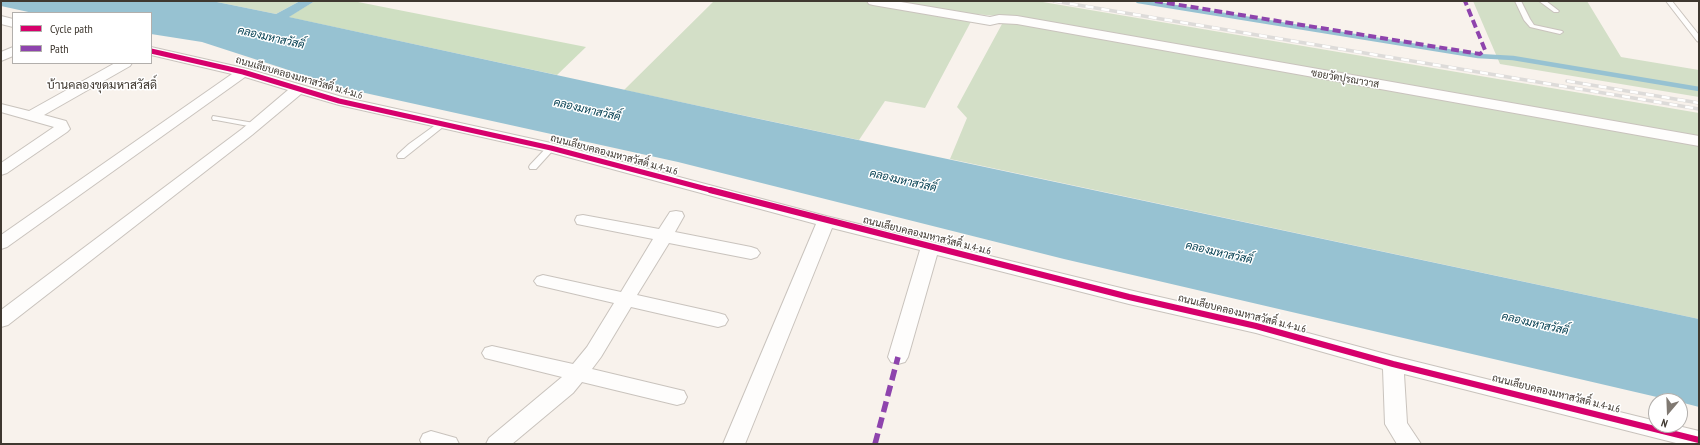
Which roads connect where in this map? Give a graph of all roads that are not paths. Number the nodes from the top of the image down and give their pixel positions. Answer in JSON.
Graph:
{"nodes":[{"id":1,"x":873,"y":1,"type":"edge"},
{"id":2,"x":1518,"y":1,"type":"edge"},
{"id":3,"x":1542,"y":1,"type":"edge"},
{"id":4,"x":1669,"y":1,"type":"edge"},
{"id":5,"x":1556,"y":11,"type":"dead end"},
{"id":6,"x":1,"y":20,"type":"edge"},
{"id":7,"x":12,"y":23,"type":"edge"},
{"id":8,"x":1560,"y":32,"type":"dead end"},
{"id":9,"x":1699,"y":40,"type":"edge"},
{"id":10,"x":152,"y":51,"type":"edge"},
{"id":11,"x":12,"y":52,"type":"edge"},
{"id":12,"x":1,"y":57,"type":"edge"},
{"id":13,"x":122,"y":64,"type":"edge"},
{"id":14,"x":242,"y":72,"type":"junction"},
{"id":15,"x":298,"y":89,"type":"junction"},
{"id":16,"x":1,"y":108,"type":"edge"},
{"id":17,"x":30,"y":116,"type":"junction"},
{"id":18,"x":216,"y":118,"type":"dead end"},
{"id":19,"x":444,"y":123,"type":"junction"},
{"id":20,"x":254,"y":125,"type":"junction"},
{"id":21,"x":1699,"y":141,"type":"edge"},
{"id":22,"x":551,"y":148,"type":"junction"},
{"id":23,"x":401,"y":156,"type":"dead end"},
{"id":24,"x":533,"y":168,"type":"dead end"},
{"id":25,"x":1,"y":170,"type":"edge"},
{"id":26,"x":676,"y":216,"type":"dead end"},
{"id":27,"x":583,"y":220,"type":"dead end"},
{"id":28,"x":826,"y":221,"type":"junction"},
{"id":29,"x":664,"y":236,"type":"junction"},
{"id":30,"x":1,"y":243,"type":"edge"},
{"id":31,"x":930,"y":247,"type":"junction"},
{"id":32,"x":751,"y":253,"type":"dead end"},
{"id":33,"x":543,"y":281,"type":"dead end"},
{"id":34,"x":625,"y":300,"type":"junction"},
{"id":35,"x":1,"y":320,"type":"edge"},
{"id":36,"x":718,"y":320,"type":"dead end"},
{"id":37,"x":492,"y":352,"type":"dead end"},
{"id":38,"x":898,"y":357,"type":"dead end"},
{"id":39,"x":1393,"y":364,"type":"junction"},
{"id":40,"x":577,"y":373,"type":"junction"},
{"id":41,"x":678,"y":397,"type":"dead end"},
{"id":42,"x":1693,"y":441,"type":"edge"},
{"id":43,"x":497,"y":444,"type":"edge"},
{"id":44,"x":734,"y":444,"type":"edge"},
{"id":45,"x":1410,"y":444,"type":"edge"}],
"edges":[{"from":1,"to":21,"type":"street","name":"ซอยวัดปุรณาวาส"},
{"from":2,"to":8,"type":"lane"},
{"from":3,"to":5,"type":"lane"},
{"from":4,"to":9,"type":"lane"},
{"from":6,"to":7,"type":"street"},
{"from":10,"to":14,"type":"street","name":"ถนนเลียบคลองมหาสวัสดิ์ ม.4-ม.6"},
{"from":11,"to":12,"type":"street"},
{"from":13,"to":17,"type":"street"},
{"from":14,"to":15,"type":"street","name":"ถนนเลียบคลองมหาสวัสดิ์ ม.4-ม.6"},
{"from":14,"to":30,"type":"street"},
{"from":15,"to":19,"type":"street","name":"ถนนเลียบคลองมหาสวัสดิ์ ม.4-ม.6"},
{"from":15,"to":20,"type":"street"},
{"from":16,"to":17,"type":"street"},
{"from":17,"to":25,"type":"street"},
{"from":18,"to":20,"type":"lane"},
{"from":19,"to":22,"type":"street","name":"ถนนเลียบคลองมหาสวัสดิ์ ม.4-ม.6"},
{"from":19,"to":23,"type":"lane"},
{"from":20,"to":35,"type":"street"},
{"from":22,"to":24,"type":"lane"},
{"from":22,"to":28,"type":"street","name":"ถนนเลียบคลองมหาสวัสดิ์ ม.4-ม.6"},
{"from":26,"to":29,"type":"street"},
{"from":27,"to":29,"type":"street"},
{"from":28,"to":31,"type":"street","name":"ถนนเลียบคลองมหาสวัสดิ์ ม.4-ม.6"},
{"from":28,"to":44,"type":"street"},
{"from":29,"to":32,"type":"street"},
{"from":29,"to":34,"type":"street"},
{"from":31,"to":38,"type":"street"},
{"from":31,"to":39,"type":"street","name":"ถนนเลียบคลองมหาสวัสดิ์ ม.4-ม.6"},
{"from":33,"to":34,"type":"street"},
{"from":34,"to":36,"type":"street"},
{"from":34,"to":40,"type":"street"},
{"from":37,"to":40,"type":"street"},
{"from":39,"to":42,"type":"street","name":"ถนนเลียบคลองมหาสวัสดิ์ ม.4-ม.6"},
{"from":39,"to":45,"type":"street"},
{"from":40,"to":41,"type":"street"},
{"from":40,"to":43,"type":"street"}]}
